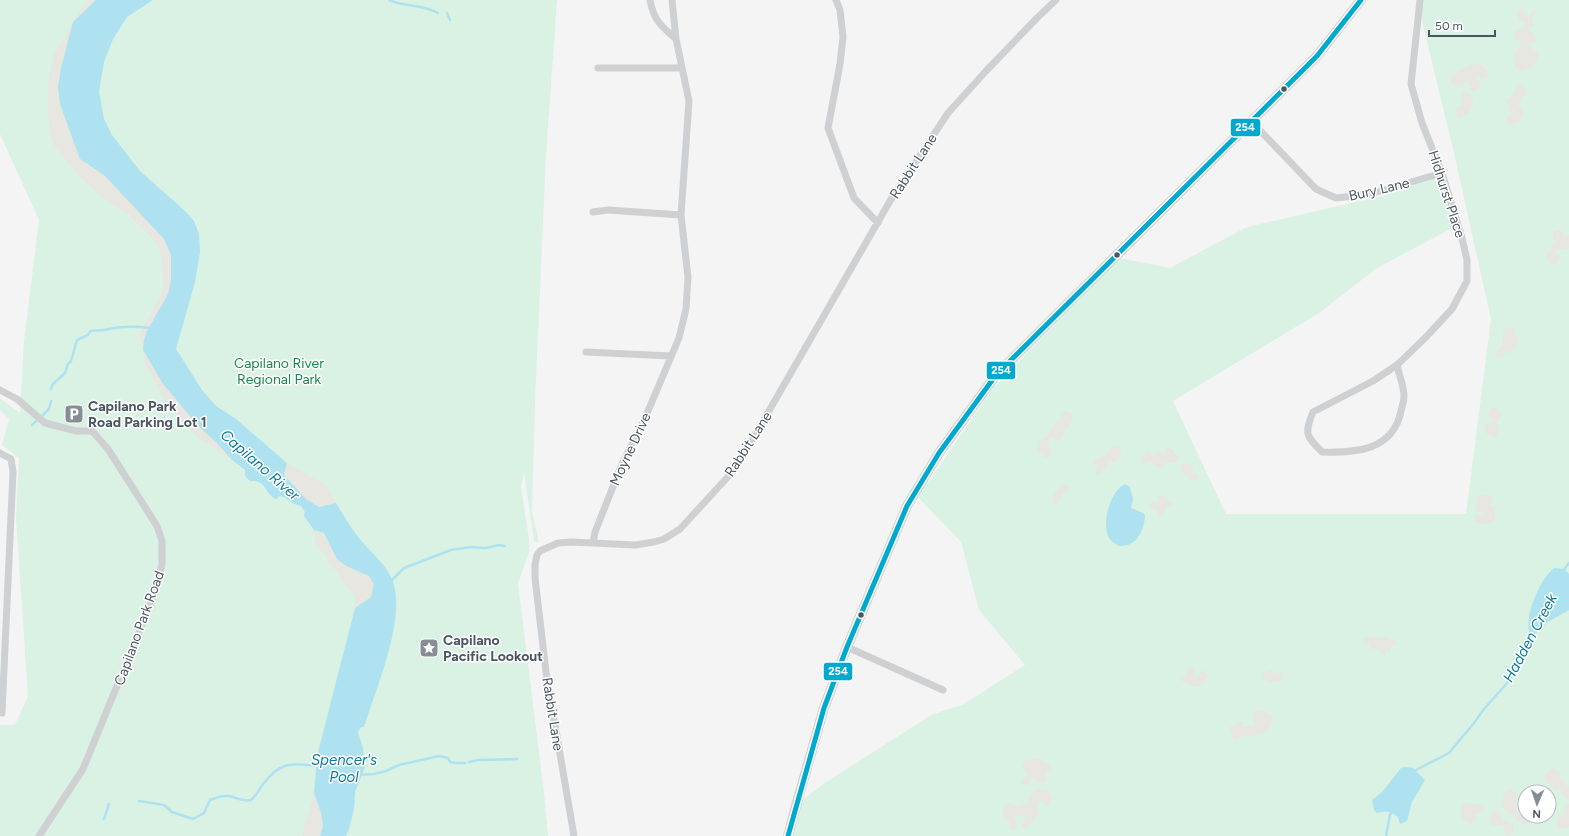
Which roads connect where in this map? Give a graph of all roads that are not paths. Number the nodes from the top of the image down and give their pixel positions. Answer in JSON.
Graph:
{"nodes":[{"id":1,"x":650,"y":0,"type":"edge"},
{"id":2,"x":672,"y":0,"type":"edge"},
{"id":3,"x":836,"y":0,"type":"edge"},
{"id":4,"x":1056,"y":0,"type":"edge"},
{"id":5,"x":1361,"y":0,"type":"edge"},
{"id":6,"x":1420,"y":0,"type":"edge"},
{"id":7,"x":676,"y":39,"type":"junction"},
{"id":8,"x":598,"y":68,"type":"dead end"},
{"id":9,"x":682,"y":68,"type":"junction"},
{"id":10,"x":1251,"y":121,"type":"junction"},
{"id":11,"x":1442,"y":172,"type":"junction"},
{"id":12,"x":593,"y":212,"type":"dead end"},
{"id":13,"x":681,"y":215,"type":"junction"},
{"id":14,"x":878,"y":223,"type":"junction"},
{"id":15,"x":586,"y":352,"type":"dead end"},
{"id":16,"x":671,"y":356,"type":"junction"},
{"id":17,"x":1397,"y":365,"type":"junction"},
{"id":18,"x":0,"y":390,"type":"edge"},
{"id":19,"x":0,"y":454,"type":"edge"},
{"id":20,"x":592,"y":543,"type":"junction"},
{"id":21,"x":847,"y":646,"type":"junction"},
{"id":22,"x":943,"y":690,"type":"dead end"},
{"id":23,"x":2,"y":713,"type":"dead end"},
{"id":24,"x":39,"y":836,"type":"edge"},
{"id":25,"x":574,"y":836,"type":"edge"},
{"id":26,"x":788,"y":836,"type":"edge"}],
"edges":[{"from":1,"to":7,"type":"street"},
{"from":2,"to":7,"type":"street","name":"Moyne Drive"},
{"from":3,"to":14,"type":"street"},
{"from":4,"to":14,"type":"street","name":"Rabbit Lane"},
{"from":5,"to":10,"type":"street"},
{"from":6,"to":11,"type":"street","name":"Hidhurst Place"},
{"from":7,"to":9,"type":"street","name":"Moyne Drive"},
{"from":8,"to":9,"type":"street"},
{"from":9,"to":13,"type":"street","name":"Moyne Drive"},
{"from":10,"to":11,"type":"street","name":"Bury Lane"},
{"from":10,"to":21,"type":"street"},
{"from":11,"to":17,"type":"street","name":"Hidhurst Place"},
{"from":12,"to":13,"type":"street"},
{"from":13,"to":16,"type":"street","name":"Moyne Drive"},
{"from":14,"to":20,"type":"street","name":"Rabbit Lane"},
{"from":15,"to":16,"type":"street"},
{"from":16,"to":20,"type":"street","name":"Moyne Drive"},
{"from":17,"to":17,"type":"street","name":"Hidhurst Place"},
{"from":18,"to":24,"type":"street","name":"Capilano Park Road"},
{"from":19,"to":23,"type":"street"},
{"from":20,"to":25,"type":"street","name":"Rabbit Lane"},
{"from":21,"to":22,"type":"street"},
{"from":21,"to":26,"type":"street"}]}
